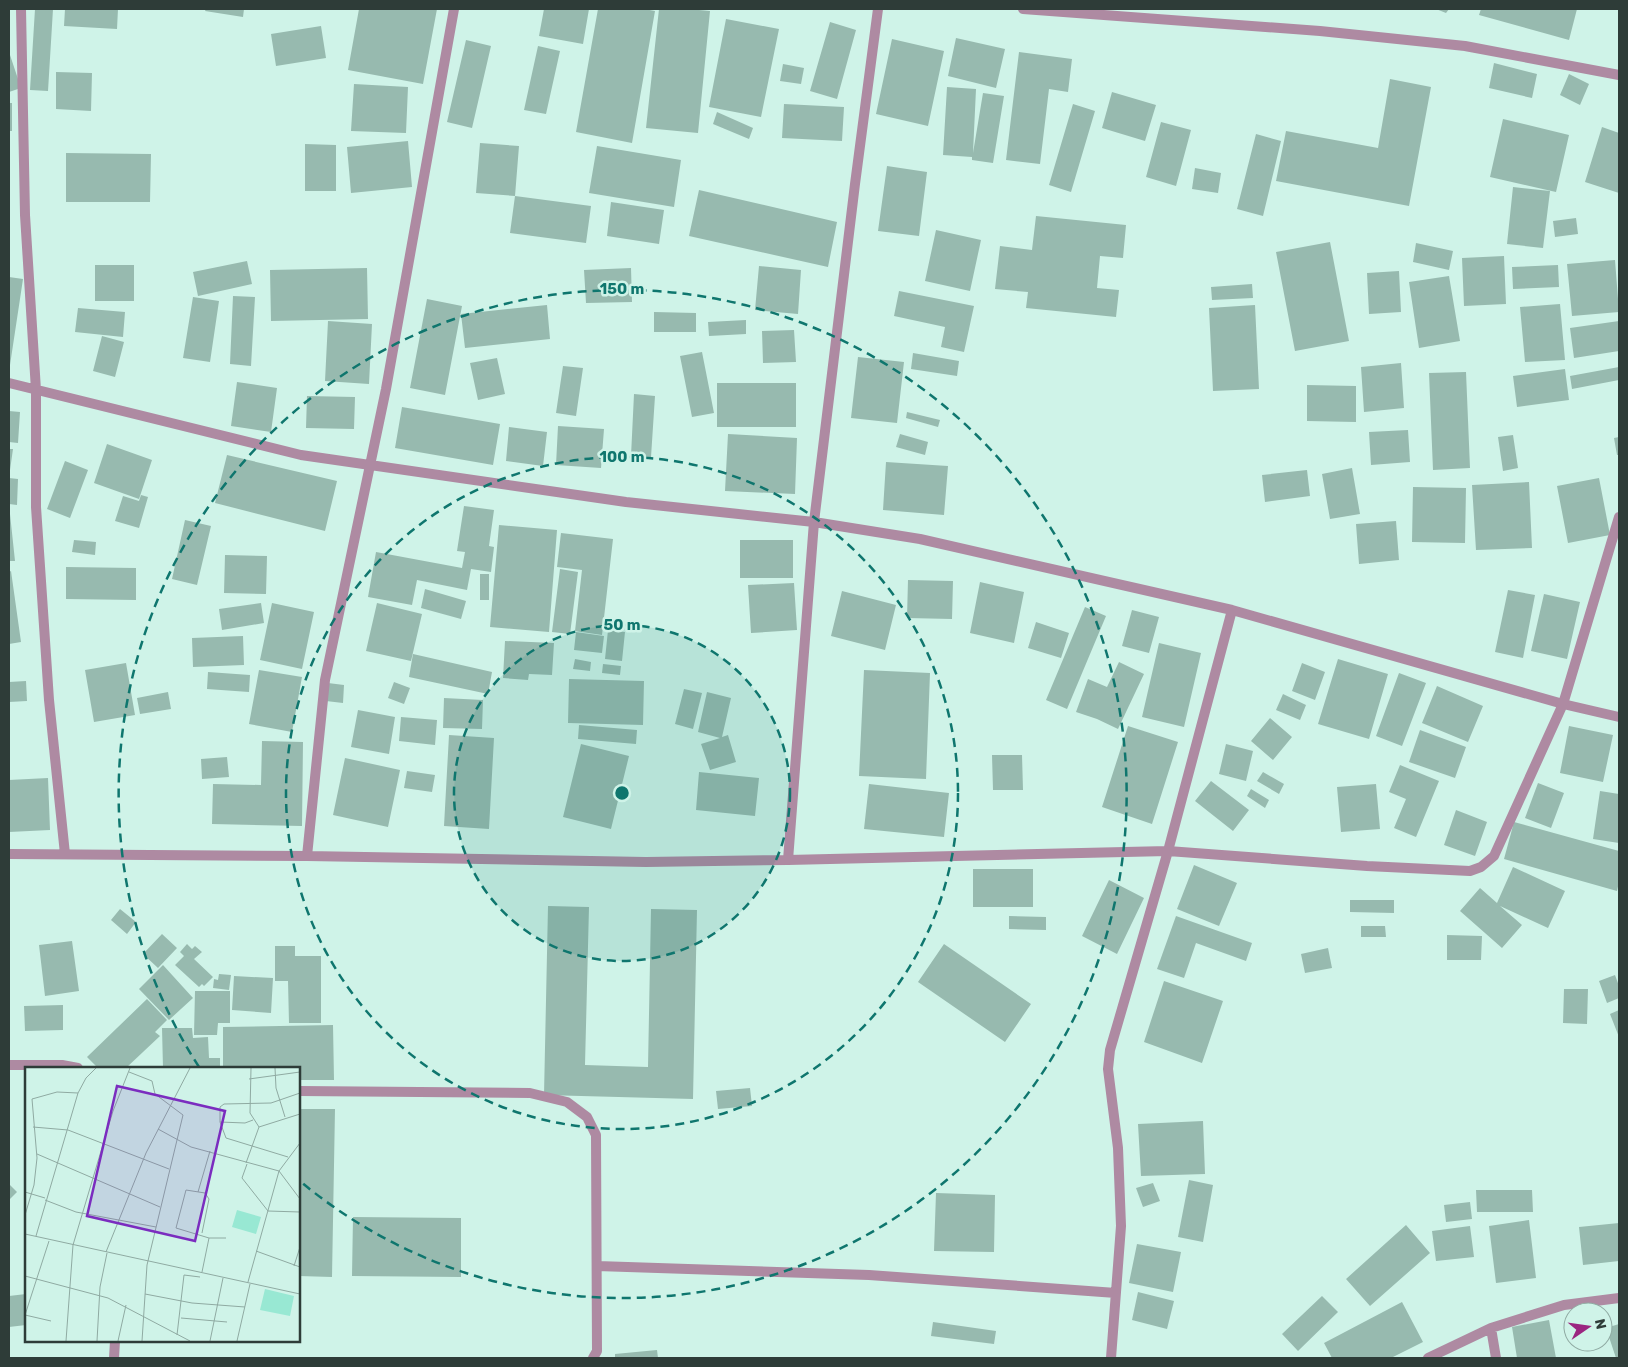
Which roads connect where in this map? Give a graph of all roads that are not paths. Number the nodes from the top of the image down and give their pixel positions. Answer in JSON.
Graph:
{"nodes":[{"id":1,"x":21,"y":9,"type":"edge"},
{"id":2,"x":454,"y":9,"type":"edge"},
{"id":3,"x":878,"y":9,"type":"edge"},
{"id":4,"x":1023,"y":9,"type":"edge"},
{"id":5,"x":1619,"y":75,"type":"edge"},
{"id":6,"x":9,"y":383,"type":"edge"},
{"id":7,"x":36,"y":390,"type":"junction"},
{"id":8,"x":370,"y":465,"type":"junction"},
{"id":9,"x":1619,"y":517,"type":"edge"},
{"id":10,"x":814,"y":522,"type":"junction"},
{"id":11,"x":1232,"y":610,"type":"junction"},
{"id":12,"x":1563,"y":704,"type":"junction"},
{"id":13,"x":1619,"y":717,"type":"edge"},
{"id":14,"x":1168,"y":851,"type":"junction"},
{"id":15,"x":9,"y":854,"type":"edge"},
{"id":16,"x":65,"y":854,"type":"junction"},
{"id":17,"x":306,"y":856,"type":"junction"},
{"id":18,"x":788,"y":860,"type":"junction"},
{"id":19,"x":9,"y":1065,"type":"edge"},
{"id":20,"x":73,"y":1067,"type":"edge"},
{"id":21,"x":300,"y":1091,"type":"edge"},
{"id":22,"x":597,"y":1266,"type":"junction"},
{"id":23,"x":1116,"y":1293,"type":"junction"},
{"id":24,"x":1619,"y":1298,"type":"edge"},
{"id":25,"x":1491,"y":1328,"type":"junction"},
{"id":26,"x":115,"y":1342,"type":"edge"},
{"id":27,"x":114,"y":1358,"type":"edge"},
{"id":28,"x":593,"y":1358,"type":"edge"},
{"id":29,"x":1111,"y":1358,"type":"edge"},
{"id":30,"x":1428,"y":1358,"type":"edge"},
{"id":31,"x":1496,"y":1358,"type":"edge"}],
"edges":[{"from":1,"to":7,"type":"street"},
{"from":2,"to":8,"type":"street"},
{"from":3,"to":10,"type":"street"},
{"from":4,"to":5,"type":"street"},
{"from":6,"to":7,"type":"street"},
{"from":7,"to":8,"type":"street"},
{"from":7,"to":16,"type":"street"},
{"from":8,"to":10,"type":"street"},
{"from":8,"to":17,"type":"street"},
{"from":9,"to":12,"type":"street"},
{"from":10,"to":11,"type":"street"},
{"from":10,"to":18,"type":"street"},
{"from":11,"to":12,"type":"street"},
{"from":11,"to":14,"type":"street"},
{"from":12,"to":13,"type":"street"},
{"from":12,"to":14,"type":"street"},
{"from":14,"to":18,"type":"street"},
{"from":14,"to":23,"type":"street"},
{"from":15,"to":16,"type":"street"},
{"from":16,"to":17,"type":"street"},
{"from":17,"to":18,"type":"street"},
{"from":19,"to":20,"type":"street"},
{"from":21,"to":22,"type":"street"},
{"from":22,"to":23,"type":"street"},
{"from":22,"to":28,"type":"street"},
{"from":23,"to":29,"type":"street"},
{"from":24,"to":25,"type":"street"},
{"from":25,"to":30,"type":"street"},
{"from":25,"to":31,"type":"street"},
{"from":26,"to":27,"type":"street"}]}
